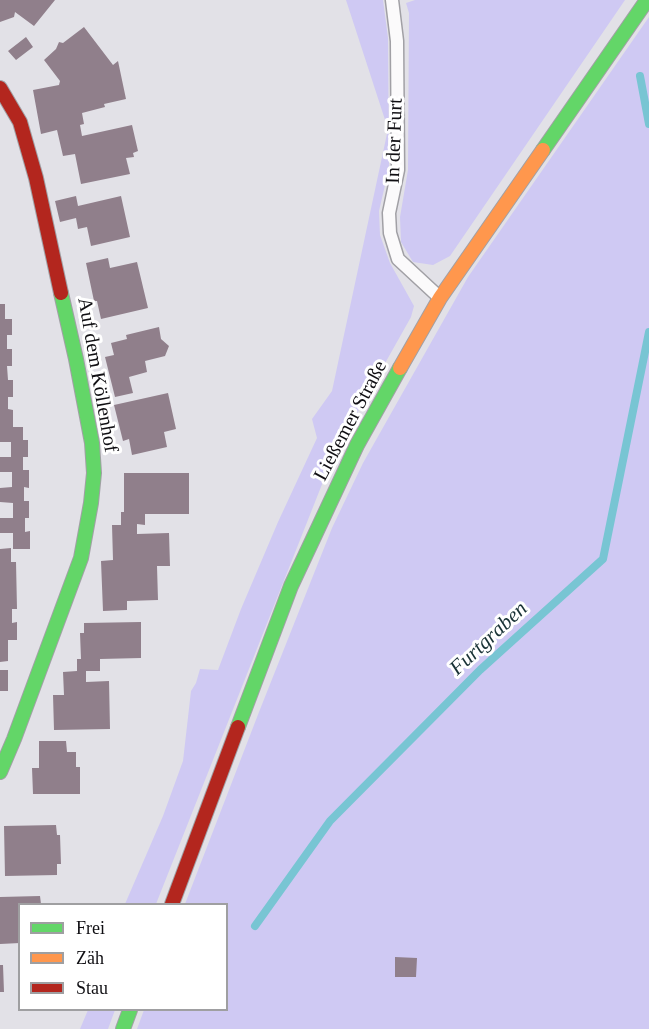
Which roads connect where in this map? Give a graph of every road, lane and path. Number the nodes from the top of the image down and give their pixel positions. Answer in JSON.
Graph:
{"nodes":[{"id":1,"x":392,"y":0,"type":"edge"},
{"id":2,"x":647,"y":0,"type":"edge"},
{"id":3,"x":0,"y":88,"type":"edge"},
{"id":4,"x":440,"y":298,"type":"junction"},
{"id":5,"x":0,"y":772,"type":"edge"},
{"id":6,"x":172,"y":903,"type":"edge"},
{"id":7,"x":130,"y":1011,"type":"edge"},
{"id":8,"x":123,"y":1029,"type":"edge"}],
"edges":[{"from":1,"to":4,"type":"lane","name":"In der Furt"},
{"from":2,"to":4,"type":"street","name":"Ließemer Straße"},
{"from":3,"to":5,"type":"street","name":"Auf dem Köllenhof"},
{"from":4,"to":6,"type":"street","name":"Ließemer Straße"},
{"from":7,"to":8,"type":"street"}]}
